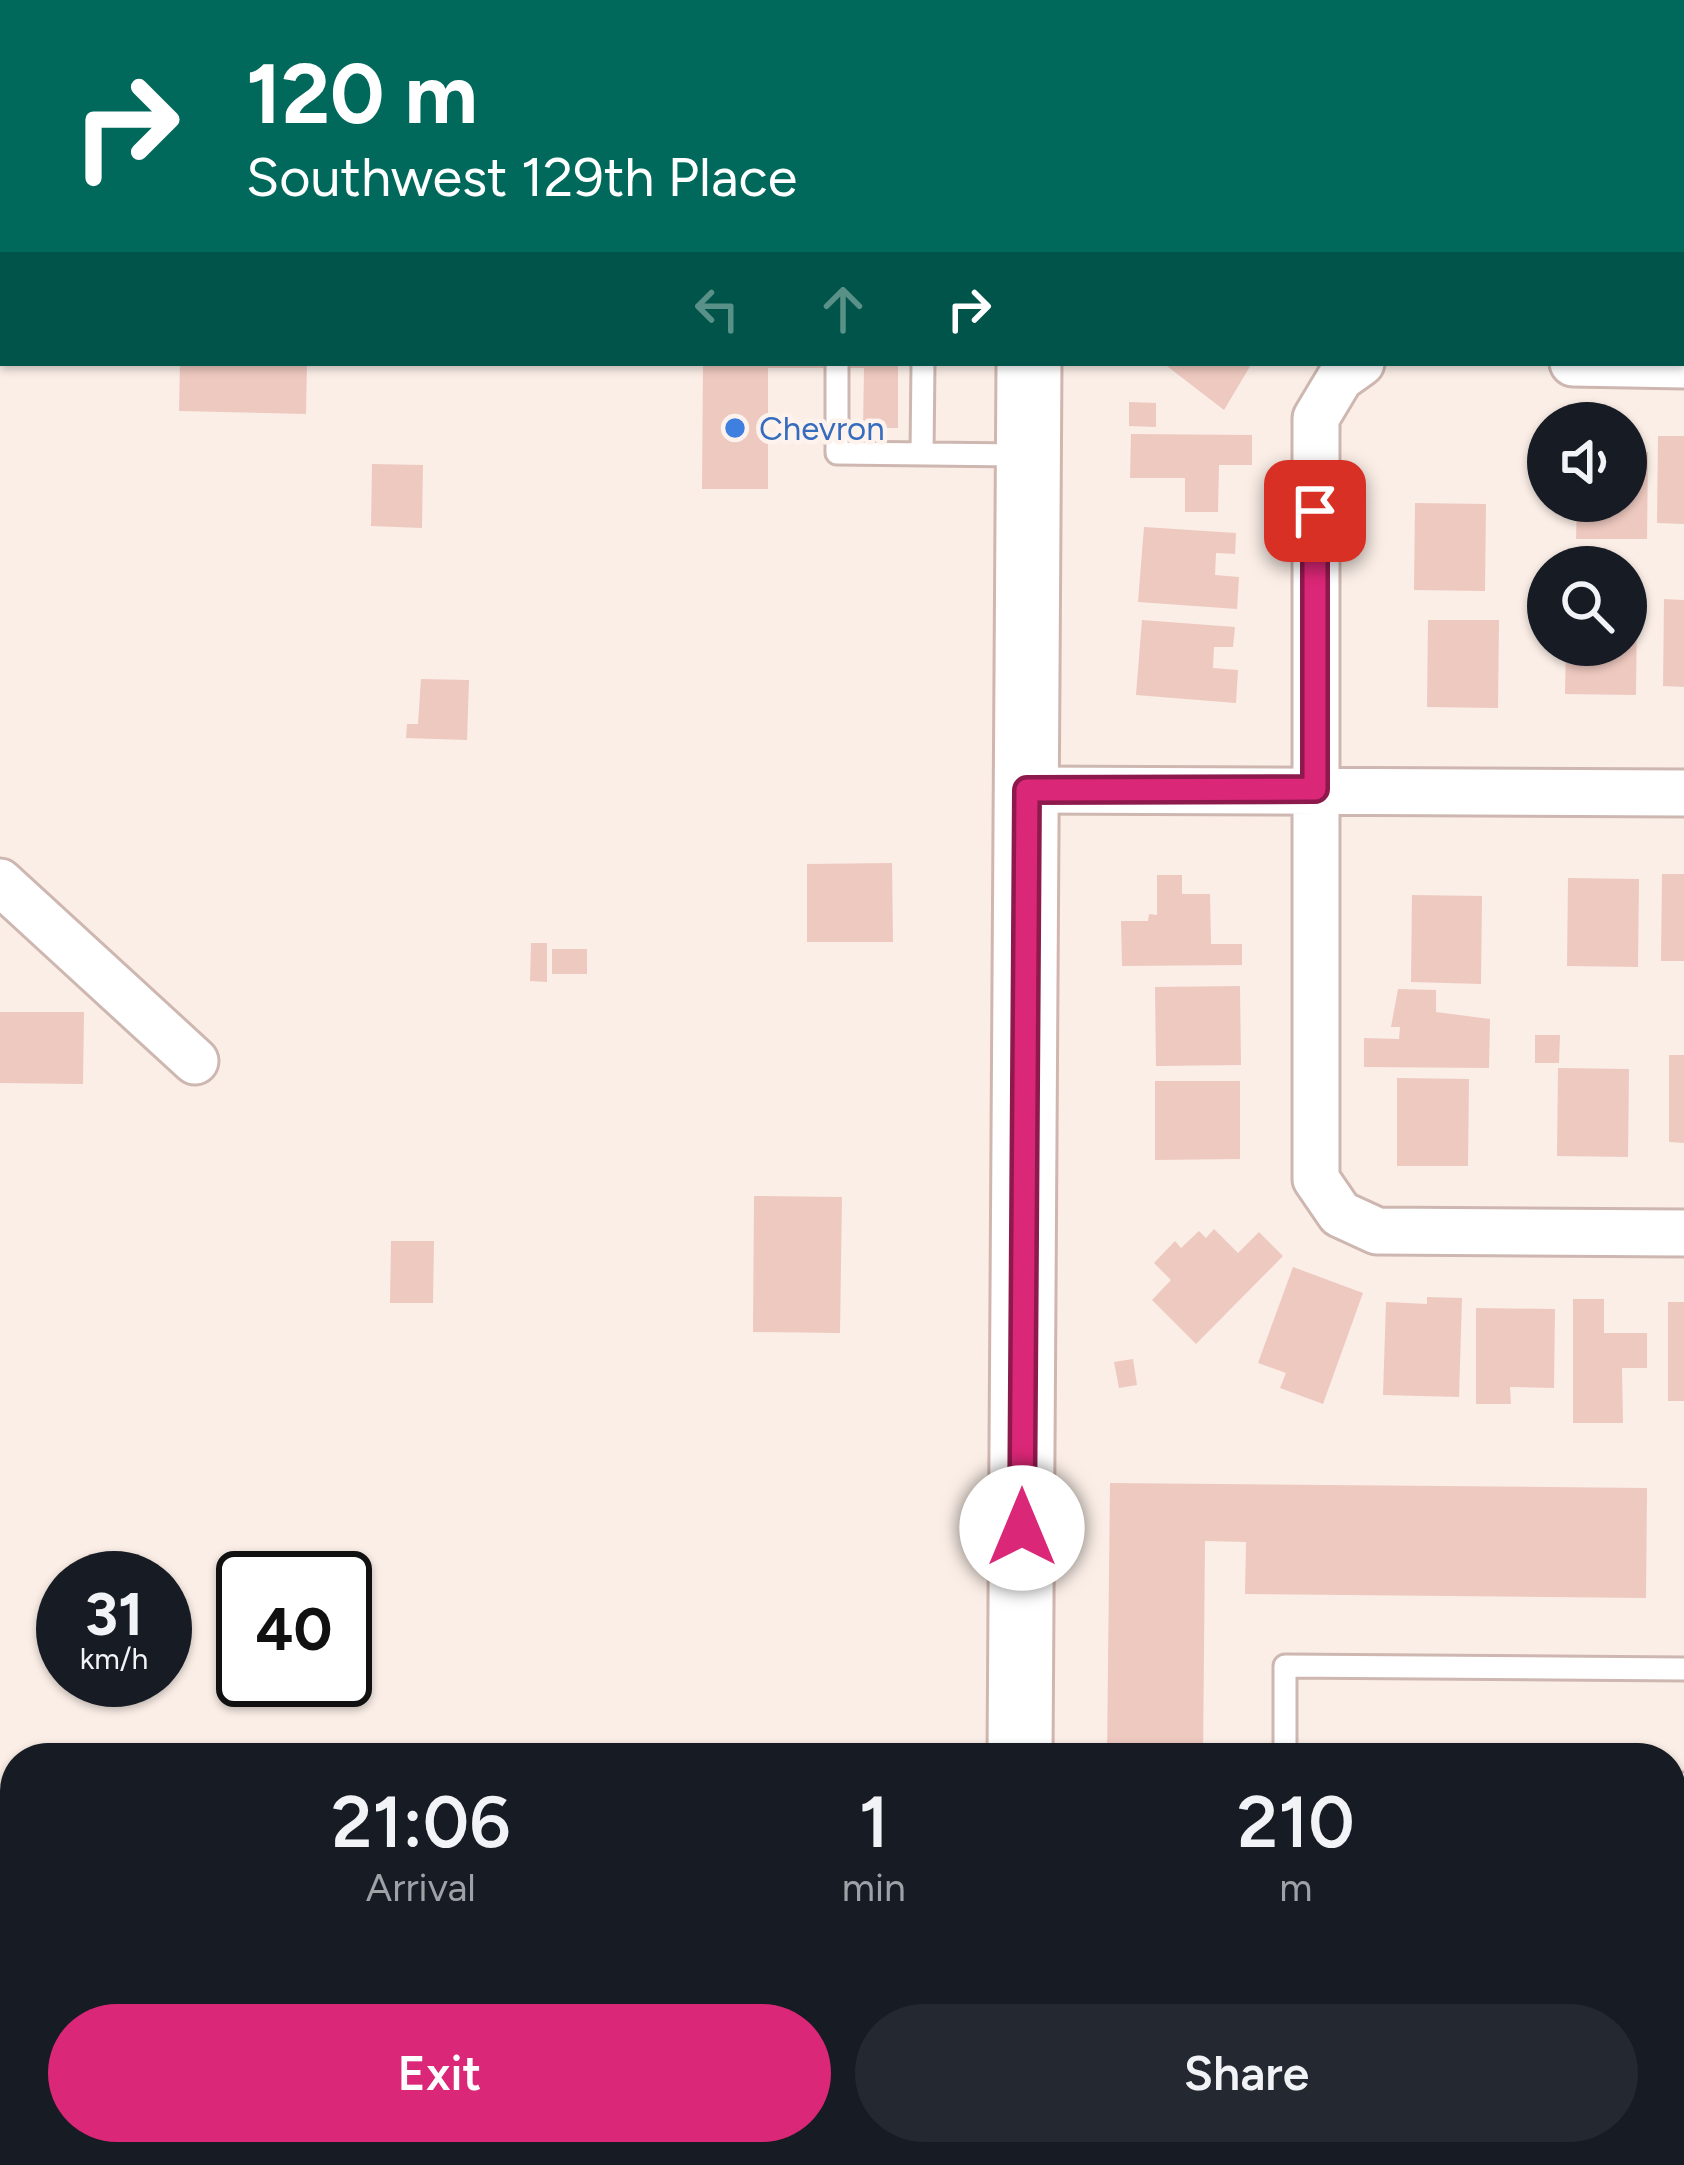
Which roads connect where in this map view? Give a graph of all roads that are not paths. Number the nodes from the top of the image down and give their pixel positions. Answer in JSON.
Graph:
{"nodes":[{"id":1,"x":837,"y":366,"type":"edge"},
{"id":2,"x":923,"y":366,"type":"edge"},
{"id":3,"x":1029,"y":366,"type":"edge"},
{"id":4,"x":1351,"y":371,"type":"edge"},
{"id":5,"x":922,"y":454,"type":"junction"},
{"id":6,"x":1029,"y":455,"type":"junction"},
{"id":7,"x":1315,"y":789,"type":"junction"},
{"id":8,"x":1027,"y":790,"type":"junction"},
{"id":9,"x":1684,"y":794,"type":"edge"},
{"id":10,"x":0,"y":882,"type":"edge"},
{"id":11,"x":195,"y":1061,"type":"dead end"},
{"id":12,"x":1684,"y":1233,"type":"edge"},
{"id":13,"x":1684,"y":1669,"type":"edge"},
{"id":14,"x":1020,"y":1743,"type":"edge"},
{"id":15,"x":1286,"y":1743,"type":"edge"}],
"edges":[{"from":1,"to":5,"type":"lane"},
{"from":2,"to":5,"type":"lane"},
{"from":3,"to":6,"type":"street"},
{"from":4,"to":7,"type":"street"},
{"from":5,"to":6,"type":"lane"},
{"from":6,"to":8,"type":"street"},
{"from":7,"to":8,"type":"street"},
{"from":7,"to":9,"type":"street"},
{"from":7,"to":12,"type":"street"},
{"from":8,"to":14,"type":"street"},
{"from":10,"to":11,"type":"street"},
{"from":13,"to":15,"type":"lane"}]}
